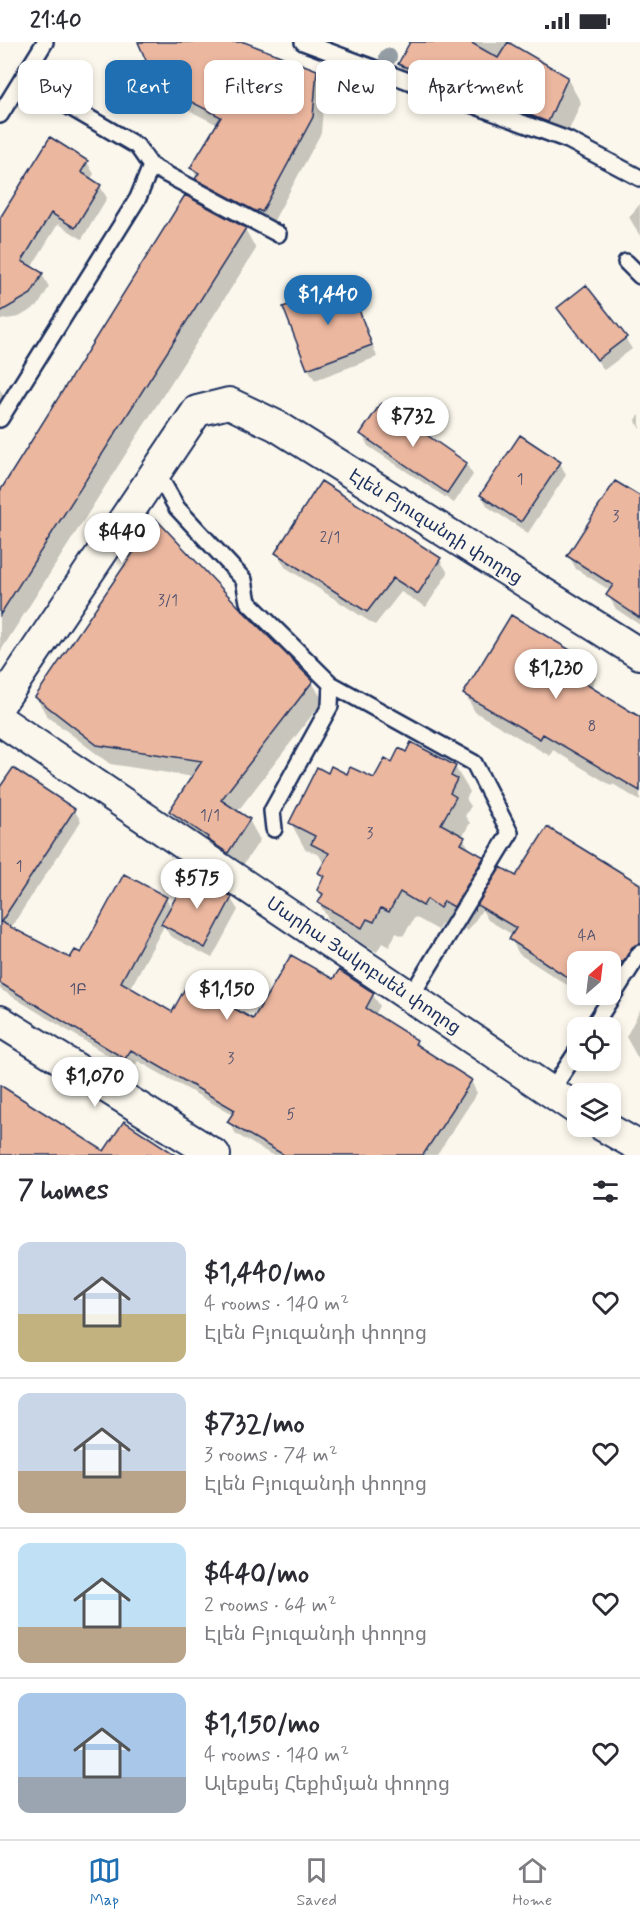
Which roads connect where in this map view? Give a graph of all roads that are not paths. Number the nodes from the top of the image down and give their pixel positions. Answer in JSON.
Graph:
{"nodes":[{"id":1,"x":45,"y":42,"type":"edge"},
{"id":2,"x":303,"y":42,"type":"edge"},
{"id":3,"x":34,"y":60,"type":"edge"},
{"id":4,"x":18,"y":86,"type":"edge"},
{"id":5,"x":82,"y":114,"type":"edge"},
{"id":6,"x":0,"y":115,"type":"edge"},
{"id":7,"x":151,"y":166,"type":"junction"},
{"id":8,"x":640,"y":178,"type":"edge"},
{"id":9,"x":278,"y":234,"type":"dead end"},
{"id":10,"x":626,"y":262,"type":"dead end"},
{"id":11,"x":640,"y":276,"type":"edge"},
{"id":12,"x":0,"y":419,"type":"edge"},
{"id":13,"x":156,"y":471,"type":"junction"},
{"id":14,"x":640,"y":654,"type":"edge"},
{"id":15,"x":332,"y":684,"type":"junction"},
{"id":16,"x":0,"y":704,"type":"edge"},
{"id":17,"x":0,"y":720,"type":"edge"},
{"id":18,"x":274,"y":829,"type":"dead end"},
{"id":19,"x":640,"y":953,"type":"edge"},
{"id":20,"x":411,"y":996,"type":"junction"},
{"id":21,"x":599,"y":1017,"type":"edge"},
{"id":22,"x":0,"y":1021,"type":"edge"},
{"id":23,"x":567,"y":1067,"type":"edge"},
{"id":24,"x":551,"y":1091,"type":"junction"},
{"id":25,"x":567,"y":1102,"type":"edge"},
{"id":26,"x":621,"y":1136,"type":"edge"},
{"id":27,"x":640,"y":1147,"type":"edge"},
{"id":28,"x":215,"y":1155,"type":"edge"}],
"edges":[{"from":1,"to":3,"type":"lane"},
{"from":2,"to":8,"type":"lane"},
{"from":4,"to":6,"type":"lane"},
{"from":5,"to":7,"type":"lane"},
{"from":7,"to":9,"type":"lane"},
{"from":7,"to":12,"type":"lane"},
{"from":10,"to":11,"type":"lane"},
{"from":13,"to":14,"type":"street","name":"Էլեն Բյուզանդի փողոց"},
{"from":13,"to":15,"type":"lane"},
{"from":13,"to":16,"type":"street"},
{"from":15,"to":18,"type":"lane"},
{"from":15,"to":20,"type":"lane"},
{"from":17,"to":20,"type":"street","name":"Մարիա Յակոբսեն փողոց"},
{"from":19,"to":21,"type":"lane"},
{"from":20,"to":24,"type":"street","name":"Մարիա Յակոբսեն փողոց"},
{"from":22,"to":28,"type":"street"},
{"from":23,"to":24,"type":"lane"},
{"from":24,"to":25,"type":"street","name":"Մարիա Յակոբսեն փողոց"},
{"from":26,"to":27,"type":"street"}]}
